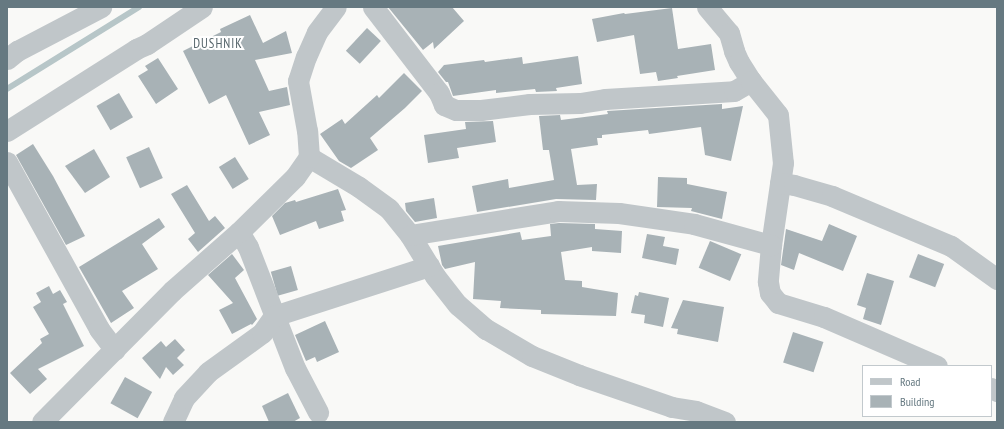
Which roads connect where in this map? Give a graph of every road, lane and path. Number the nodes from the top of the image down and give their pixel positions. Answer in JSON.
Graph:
{"nodes":[{"id":1,"x":101,"y":7,"type":"edge"},
{"id":2,"x":202,"y":7,"type":"edge"},
{"id":3,"x":336,"y":7,"type":"edge"},
{"id":4,"x":373,"y":7,"type":"edge"},
{"id":5,"x":707,"y":7,"type":"edge"},
{"id":6,"x":7,"y":59,"type":"edge"},
{"id":7,"x":751,"y":81,"type":"junction"},
{"id":8,"x":7,"y":131,"type":"edge"},
{"id":9,"x":309,"y":157,"type":"junction"},
{"id":10,"x":7,"y":162,"type":"edge"},
{"id":11,"x":780,"y":183,"type":"junction"},
{"id":12,"x":239,"y":232,"type":"junction"},
{"id":13,"x":410,"y":235,"type":"junction"},
{"id":14,"x":771,"y":245,"type":"junction"},
{"id":15,"x":429,"y":266,"type":"junction"},
{"id":16,"x":997,"y":279,"type":"edge"},
{"id":17,"x":274,"y":316,"type":"junction"},
{"id":18,"x":115,"y":350,"type":"junction"},
{"id":19,"x":935,"y":365,"type":"edge"},
{"id":20,"x":318,"y":412,"type":"dead end"},
{"id":21,"x":42,"y":422,"type":"edge"},
{"id":22,"x":173,"y":422,"type":"edge"},
{"id":23,"x":725,"y":422,"type":"edge"}],
"edges":[{"from":1,"to":6,"type":"street"},
{"from":2,"to":8,"type":"street"},
{"from":3,"to":9,"type":"street"},
{"from":4,"to":7,"type":"street"},
{"from":5,"to":7,"type":"street"},
{"from":7,"to":11,"type":"street"},
{"from":9,"to":12,"type":"street"},
{"from":9,"to":13,"type":"street"},
{"from":10,"to":18,"type":"street"},
{"from":11,"to":14,"type":"street"},
{"from":11,"to":16,"type":"street"},
{"from":12,"to":17,"type":"street"},
{"from":12,"to":18,"type":"street"},
{"from":13,"to":14,"type":"street"},
{"from":13,"to":15,"type":"street"},
{"from":14,"to":19,"type":"street"},
{"from":15,"to":17,"type":"street"},
{"from":15,"to":23,"type":"street"},
{"from":17,"to":20,"type":"street"},
{"from":17,"to":22,"type":"street"},
{"from":18,"to":21,"type":"street"}]}
